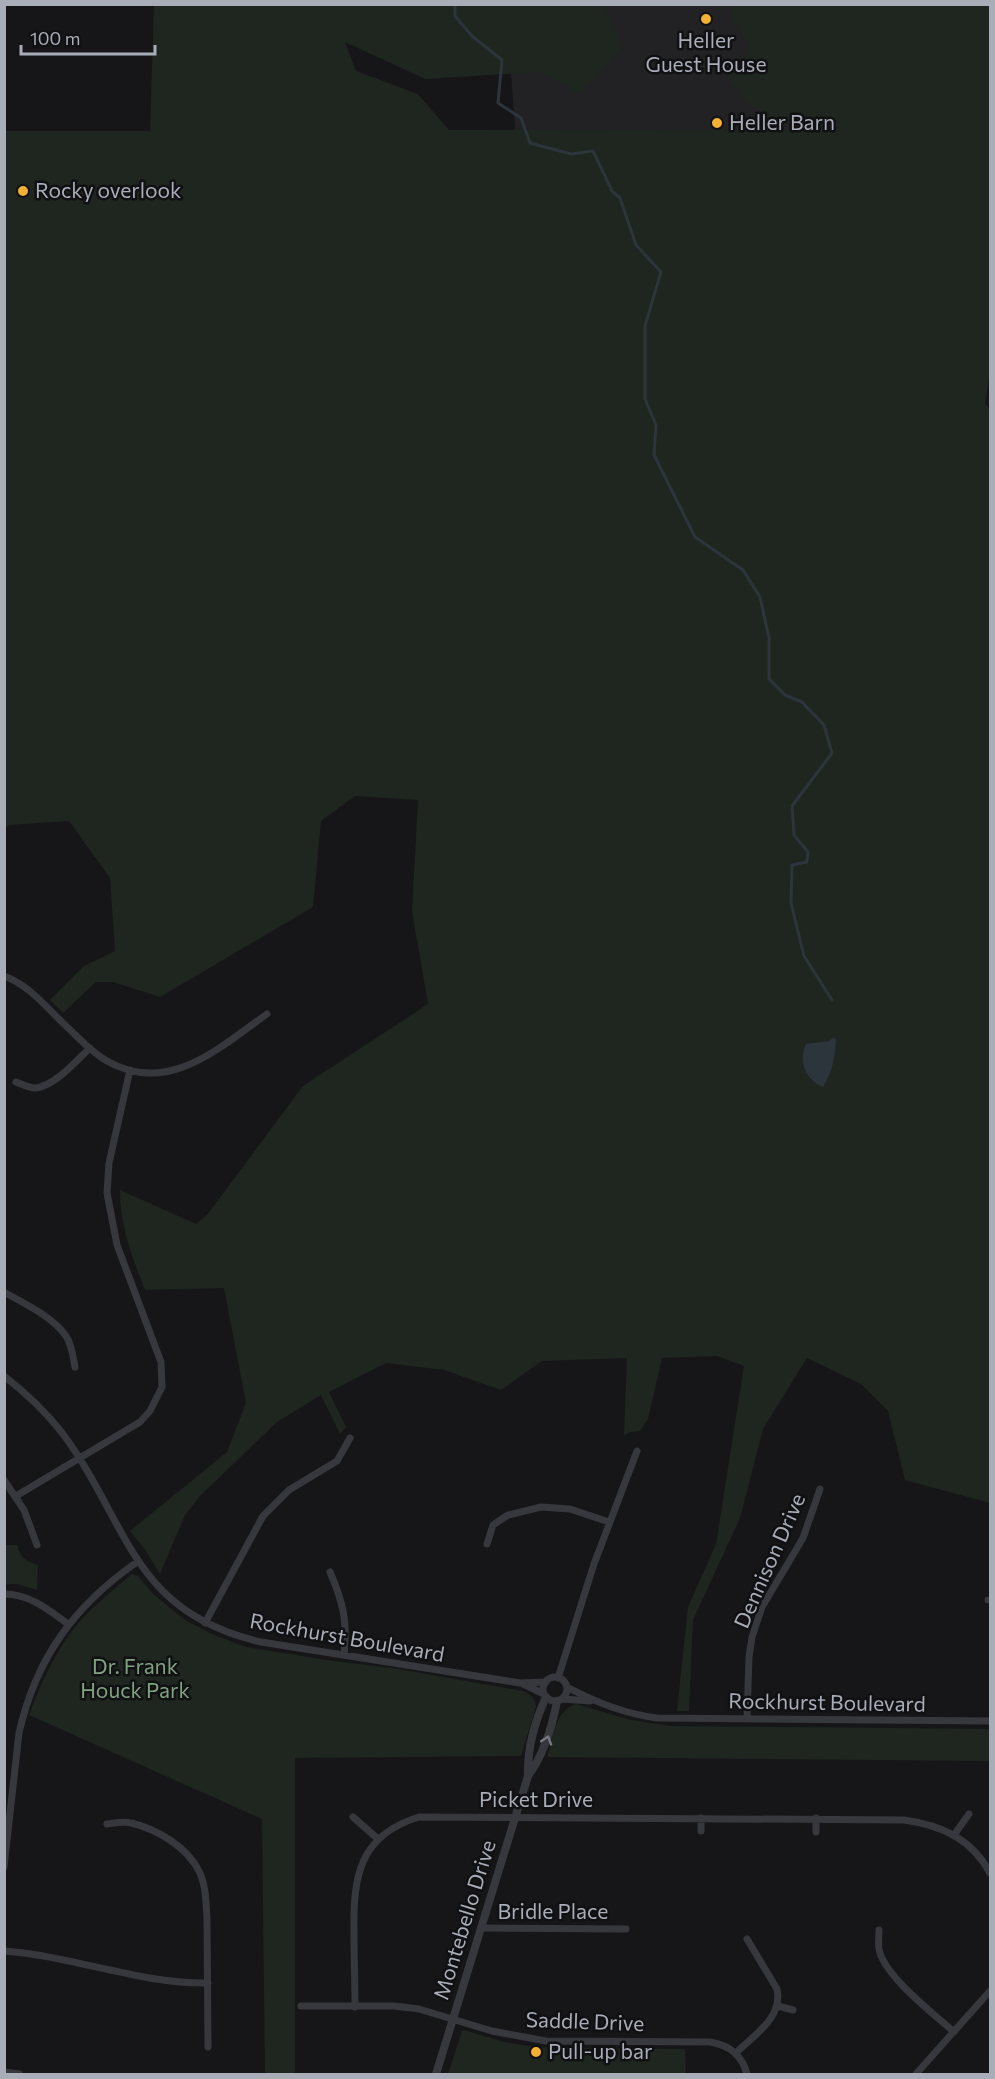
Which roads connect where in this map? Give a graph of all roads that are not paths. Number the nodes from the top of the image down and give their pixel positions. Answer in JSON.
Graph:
{"nodes":[{"id":1,"x":4,"y":976,"type":"edge"},
{"id":2,"x":267,"y":1014,"type":"dead end"},
{"id":3,"x":90,"y":1048,"type":"junction"},
{"id":4,"x":130,"y":1070,"type":"junction"},
{"id":5,"x":16,"y":1082,"type":"dead end"},
{"id":6,"x":4,"y":1292,"type":"edge"},
{"id":7,"x":75,"y":1367,"type":"dead end"},
{"id":8,"x":4,"y":1376,"type":"edge"},
{"id":9,"x":350,"y":1438,"type":"dead end"},
{"id":10,"x":637,"y":1451,"type":"dead end"},
{"id":11,"x":79,"y":1459,"type":"junction"},
{"id":12,"x":4,"y":1480,"type":"edge"},
{"id":13,"x":820,"y":1490,"type":"dead end"},
{"id":14,"x":16,"y":1496,"type":"junction"},
{"id":15,"x":609,"y":1522,"type":"junction"},
{"id":16,"x":487,"y":1544,"type":"dead end"},
{"id":17,"x":37,"y":1545,"type":"dead end"},
{"id":18,"x":137,"y":1562,"type":"junction"},
{"id":19,"x":330,"y":1572,"type":"dead end"},
{"id":20,"x":4,"y":1594,"type":"edge"},
{"id":21,"x":206,"y":1623,"type":"junction"},
{"id":22,"x":68,"y":1624,"type":"junction"},
{"id":23,"x":344,"y":1655,"type":"junction"},
{"id":24,"x":558,"y":1678,"type":"junction"},
{"id":25,"x":546,"y":1682,"type":"junction"},
{"id":26,"x":520,"y":1683,"type":"junction"},
{"id":27,"x":567,"y":1687,"type":"junction"},
{"id":28,"x":545,"y":1696,"type":"junction"},
{"id":29,"x":560,"y":1700,"type":"junction"},
{"id":30,"x":592,"y":1701,"type":"junction"},
{"id":31,"x":747,"y":1719,"type":"junction"},
{"id":32,"x":990,"y":1721,"type":"edge"},
{"id":33,"x":4,"y":1762,"type":"edge"},
{"id":34,"x":15,"y":1763,"type":"junction"},
{"id":35,"x":528,"y":1776,"type":"junction"},
{"id":36,"x":969,"y":1814,"type":"dead end"},
{"id":37,"x":516,"y":1816,"type":"junction"},
{"id":38,"x":353,"y":1817,"type":"dead end"},
{"id":39,"x":700,"y":1818,"type":"junction"},
{"id":40,"x":816,"y":1818,"type":"junction"},
{"id":41,"x":107,"y":1824,"type":"dead end"},
{"id":42,"x":701,"y":1832,"type":"dead end"},
{"id":43,"x":816,"y":1832,"type":"dead end"},
{"id":44,"x":954,"y":1835,"type":"junction"},
{"id":45,"x":378,"y":1839,"type":"junction"},
{"id":46,"x":4,"y":1867,"type":"edge"},
{"id":47,"x":990,"y":1873,"type":"edge"},
{"id":48,"x":481,"y":1929,"type":"junction"},
{"id":49,"x":626,"y":1929,"type":"dead end"},
{"id":50,"x":879,"y":1930,"type":"dead end"},
{"id":51,"x":747,"y":1939,"type":"dead end"},
{"id":52,"x":4,"y":1951,"type":"edge"},
{"id":53,"x":207,"y":1983,"type":"junction"},
{"id":54,"x":990,"y":1991,"type":"edge"},
{"id":55,"x":301,"y":2006,"type":"dead end"},
{"id":56,"x":778,"y":2006,"type":"junction"},
{"id":57,"x":355,"y":2007,"type":"junction"},
{"id":58,"x":793,"y":2010,"type":"dead end"},
{"id":59,"x":453,"y":2018,"type":"junction"},
{"id":60,"x":954,"y":2032,"type":"junction"},
{"id":61,"x":208,"y":2047,"type":"dead end"},
{"id":62,"x":736,"y":2053,"type":"junction"},
{"id":63,"x":4,"y":2072,"type":"edge"},
{"id":64,"x":19,"y":2074,"type":"edge"},
{"id":65,"x":436,"y":2074,"type":"edge"},
{"id":66,"x":747,"y":2074,"type":"edge"},
{"id":67,"x":916,"y":2074,"type":"edge"}],
"edges":[{"from":1,"to":3,"type":"street"},
{"from":2,"to":4,"type":"street"},
{"from":3,"to":4,"type":"street"},
{"from":3,"to":5,"type":"street"},
{"from":4,"to":11,"type":"street"},
{"from":6,"to":7,"type":"street"},
{"from":8,"to":11,"type":"street","name":"Rockhurst Boulevard"},
{"from":9,"to":21,"type":"street"},
{"from":10,"to":15,"type":"street"},
{"from":11,"to":14,"type":"street"},
{"from":11,"to":18,"type":"street","name":"Rockhurst Boulevard"},
{"from":12,"to":14,"type":"street"},
{"from":13,"to":31,"type":"street","name":"Dennison Drive"},
{"from":14,"to":17,"type":"street"},
{"from":15,"to":16,"type":"street"},
{"from":15,"to":24,"type":"street"},
{"from":18,"to":21,"type":"street","name":"Rockhurst Boulevard"},
{"from":18,"to":22,"type":"street"},
{"from":19,"to":23,"type":"street"},
{"from":20,"to":22,"type":"street"},
{"from":21,"to":23,"type":"street","name":"Rockhurst Boulevard"},
{"from":22,"to":34,"type":"street"},
{"from":23,"to":26,"type":"street","name":"Rockhurst Boulevard"},
{"from":24,"to":25,"type":"street"},
{"from":24,"to":27,"type":"street"},
{"from":25,"to":26,"type":"street","name":"Rockhurst Boulevard"},
{"from":25,"to":28,"type":"street"},
{"from":26,"to":28,"type":"street","name":"Rockhurst Boulevard"},
{"from":27,"to":29,"type":"street"},
{"from":27,"to":30,"type":"street","name":"Rockhurst Boulevard"},
{"from":28,"to":29,"type":"street"},
{"from":28,"to":35,"type":"street","name":"Montebello Drive"},
{"from":29,"to":30,"type":"street","name":"Rockhurst Boulevard"},
{"from":35,"to":29,"type":"street","name":"Montebello Drive","one_way":true},
{"from":30,"to":31,"type":"street","name":"Rockhurst Boulevard"},
{"from":31,"to":32,"type":"street","name":"Rockhurst Boulevard"},
{"from":33,"to":34,"type":"street"},
{"from":34,"to":46,"type":"street"},
{"from":35,"to":37,"type":"street","name":"Montebello Drive"},
{"from":36,"to":44,"type":"street"},
{"from":37,"to":39,"type":"street","name":"Picket Drive"},
{"from":37,"to":45,"type":"street","name":"Picket Drive"},
{"from":37,"to":48,"type":"street","name":"Montebello Drive"},
{"from":38,"to":45,"type":"street"},
{"from":39,"to":40,"type":"street","name":"Picket Drive"},
{"from":39,"to":42,"type":"street"},
{"from":40,"to":43,"type":"street"},
{"from":40,"to":44,"type":"street","name":"Picket Drive"},
{"from":41,"to":53,"type":"street"},
{"from":44,"to":47,"type":"street","name":"Picket Drive"},
{"from":45,"to":57,"type":"street","name":"Picket Drive"},
{"from":48,"to":49,"type":"street","name":"Bridle Place"},
{"from":48,"to":59,"type":"street","name":"Montebello Drive"},
{"from":50,"to":60,"type":"street"},
{"from":51,"to":56,"type":"street"},
{"from":52,"to":53,"type":"street"},
{"from":53,"to":61,"type":"street"},
{"from":54,"to":60,"type":"street"},
{"from":55,"to":57,"type":"street","name":"Saddle Drive"},
{"from":56,"to":58,"type":"street"},
{"from":56,"to":62,"type":"street"},
{"from":57,"to":59,"type":"street","name":"Saddle Drive"},
{"from":59,"to":62,"type":"street","name":"Saddle Drive"},
{"from":59,"to":65,"type":"street","name":"Montebello Drive"},
{"from":60,"to":67,"type":"street"},
{"from":62,"to":66,"type":"street"},
{"from":63,"to":64,"type":"street"}]}
